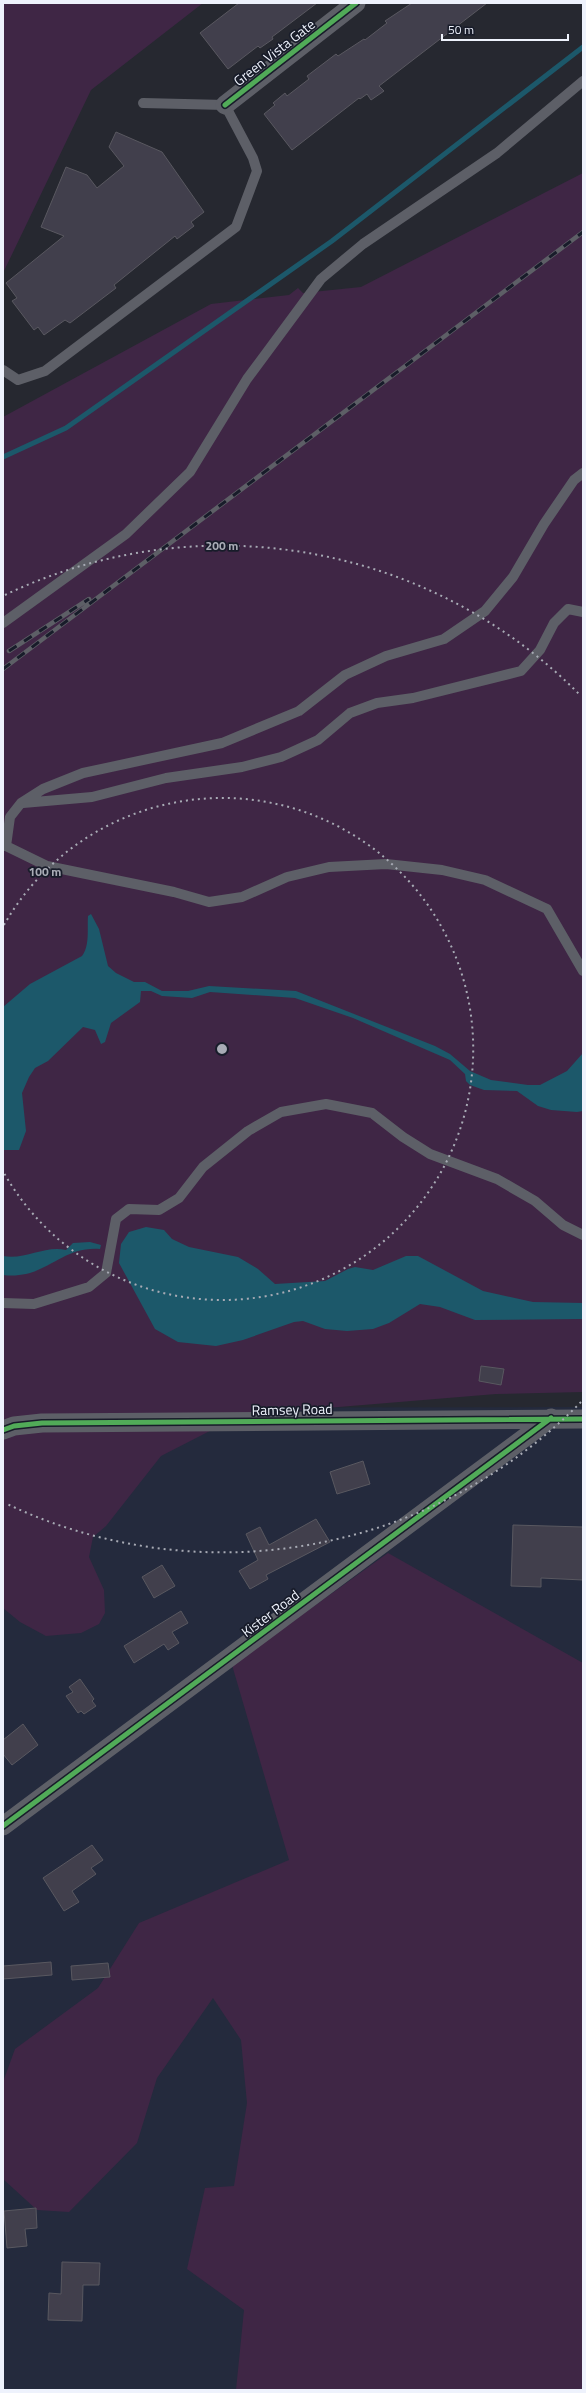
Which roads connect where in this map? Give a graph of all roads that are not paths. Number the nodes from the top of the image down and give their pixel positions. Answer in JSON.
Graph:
{"nodes":[{"id":1,"x":356,"y":3,"type":"edge"},
{"id":2,"x":583,"y":81,"type":"edge"},
{"id":3,"x":143,"y":103,"type":"dead end"},
{"id":4,"x":225,"y":105,"type":"junction"},
{"id":5,"x":3,"y":370,"type":"edge"},
{"id":6,"x":583,"y":472,"type":"edge"},
{"id":7,"x":583,"y":612,"type":"edge"},
{"id":8,"x":3,"y":623,"type":"edge"},
{"id":9,"x":21,"y":803,"type":"junction"},
{"id":10,"x":4,"y":846,"type":"edge"},
{"id":11,"x":583,"y":970,"type":"edge"},
{"id":12,"x":583,"y":1235,"type":"edge"},
{"id":13,"x":3,"y":1303,"type":"edge"},
{"id":14,"x":551,"y":1418,"type":"junction"},
{"id":15,"x":583,"y":1419,"type":"edge"},
{"id":16,"x":3,"y":1430,"type":"edge"},
{"id":17,"x":3,"y":1826,"type":"edge"}],
"edges":[{"from":1,"to":4,"type":"street","name":"Green Vista Gate"},
{"from":2,"to":8,"type":"lane"},
{"from":3,"to":4,"type":"lane"},
{"from":4,"to":5,"type":"lane"},
{"from":6,"to":9,"type":"lane"},
{"from":7,"to":9,"type":"lane"},
{"from":9,"to":10,"type":"lane"},
{"from":10,"to":11,"type":"lane"},
{"from":12,"to":13,"type":"lane"},
{"from":14,"to":15,"type":"street","name":"Ramsey Road"},
{"from":14,"to":16,"type":"street","name":"Ramsey Road"},
{"from":14,"to":17,"type":"street","name":"Kister Road"}]}
